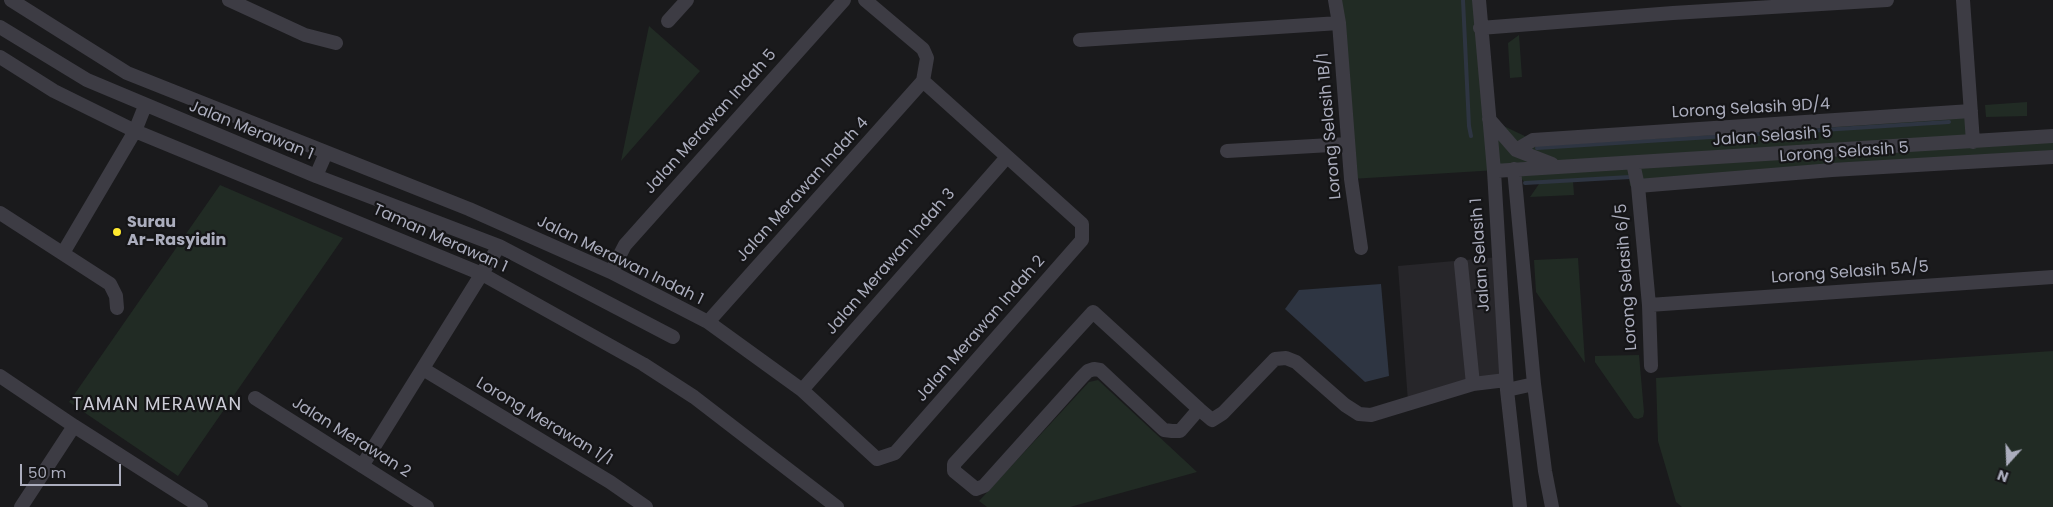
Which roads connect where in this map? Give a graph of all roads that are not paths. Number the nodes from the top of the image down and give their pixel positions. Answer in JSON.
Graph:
{"nodes":[{"id":1,"x":11,"y":0,"type":"edge"},
{"id":2,"x":229,"y":0,"type":"edge"},
{"id":3,"x":686,"y":0,"type":"edge"},
{"id":4,"x":844,"y":0,"type":"edge"},
{"id":5,"x":866,"y":0,"type":"edge"},
{"id":6,"x":1335,"y":0,"type":"edge"},
{"id":7,"x":1479,"y":0,"type":"edge"},
{"id":8,"x":1887,"y":0,"type":"edge"},
{"id":9,"x":1963,"y":0,"type":"edge"},
{"id":10,"x":668,"y":21,"type":"dead end"},
{"id":11,"x":1339,"y":23,"type":"junction"},
{"id":12,"x":0,"y":26,"type":"edge"},
{"id":13,"x":1480,"y":28,"type":"junction"},
{"id":14,"x":1080,"y":40,"type":"dead end"},
{"id":15,"x":336,"y":43,"type":"dead end"},
{"id":16,"x":0,"y":57,"type":"edge"},
{"id":17,"x":127,"y":73,"type":"junction"},
{"id":18,"x":923,"y":81,"type":"junction"},
{"id":19,"x":119,"y":94,"type":"junction"},
{"id":20,"x":145,"y":106,"type":"junction"},
{"id":21,"x":1971,"y":111,"type":"junction"},
{"id":22,"x":1489,"y":119,"type":"junction"},
{"id":23,"x":135,"y":131,"type":"junction"},
{"id":24,"x":2053,"y":136,"type":"edge"},
{"id":25,"x":1973,"y":142,"type":"junction"},
{"id":26,"x":1348,"y":144,"type":"junction"},
{"id":27,"x":1516,"y":150,"type":"junction"},
{"id":28,"x":1227,"y":151,"type":"dead end"},
{"id":29,"x":326,"y":153,"type":"junction"},
{"id":30,"x":1007,"y":157,"type":"junction"},
{"id":31,"x":2053,"y":157,"type":"edge"},
{"id":32,"x":1633,"y":163,"type":"junction"},
{"id":33,"x":1562,"y":167,"type":"junction"},
{"id":34,"x":1514,"y":169,"type":"junction"},
{"id":35,"x":1494,"y":171,"type":"junction"},
{"id":36,"x":316,"y":176,"type":"junction"},
{"id":37,"x":1638,"y":186,"type":"junction"},
{"id":38,"x":0,"y":213,"type":"edge"},
{"id":39,"x":499,"y":246,"type":"junction"},
{"id":40,"x":1361,"y":248,"type":"dead end"},
{"id":41,"x":63,"y":253,"type":"junction"},
{"id":42,"x":1461,"y":264,"type":"dead end"},
{"id":43,"x":611,"y":272,"type":"junction"},
{"id":44,"x":482,"y":274,"type":"junction"},
{"id":45,"x":2053,"y":276,"type":"edge"},
{"id":46,"x":1649,"y":305,"type":"junction"},
{"id":47,"x":117,"y":308,"type":"dead end"},
{"id":48,"x":708,"y":322,"type":"junction"},
{"id":49,"x":673,"y":337,"type":"dead end"},
{"id":50,"x":1652,"y":366,"type":"dead end"},
{"id":51,"x":423,"y":369,"type":"junction"},
{"id":52,"x":0,"y":376,"type":"edge"},
{"id":53,"x":1473,"y":384,"type":"junction"},
{"id":54,"x":1534,"y":384,"type":"junction"},
{"id":55,"x":1507,"y":385,"type":"junction"},
{"id":56,"x":802,"y":390,"type":"junction"},
{"id":57,"x":255,"y":398,"type":"dead end"},
{"id":58,"x":1199,"y":409,"type":"junction"},
{"id":59,"x":74,"y":426,"type":"junction"},
{"id":60,"x":895,"y":453,"type":"joint"},
{"id":61,"x":362,"y":466,"type":"junction"},
{"id":62,"x":197,"y":506,"type":"edge"},
{"id":63,"x":21,"y":507,"type":"edge"},
{"id":64,"x":427,"y":507,"type":"edge"},
{"id":65,"x":646,"y":507,"type":"edge"},
{"id":66,"x":837,"y":507,"type":"edge"},
{"id":67,"x":1520,"y":507,"type":"edge"},
{"id":68,"x":1552,"y":507,"type":"edge"}],
"edges":[{"from":1,"to":17,"type":"street","name":"Jalan Merawan Indah 1"},
{"from":2,"to":15,"type":"street"},
{"from":3,"to":10,"type":"street"},
{"from":4,"to":43,"type":"street","name":"Jalan Merawan Indah 5"},
{"from":5,"to":18,"type":"street"},
{"from":6,"to":11,"type":"street","name":"Lorong Selasih 1B/1"},
{"from":7,"to":13,"type":"street","name":"Jalan Selasih 1"},
{"from":8,"to":13,"type":"street"},
{"from":9,"to":21,"type":"street"},
{"from":11,"to":14,"type":"street"},
{"from":11,"to":26,"type":"street","name":"Lorong Selasih 1B/1"},
{"from":12,"to":19,"type":"street","name":"Jalan Merawan 1"},
{"from":13,"to":22,"type":"street","name":"Jalan Selasih 1"},
{"from":16,"to":23,"type":"street","name":"Taman Merawan 1"},
{"from":17,"to":19,"type":"street"},
{"from":17,"to":29,"type":"street","name":"Jalan Merawan Indah 1"},
{"from":18,"to":30,"type":"street"},
{"from":18,"to":48,"type":"street","name":"Jalan Merawan Indah 4"},
{"from":19,"to":20,"type":"street","name":"Jalan Merawan 1"},
{"from":20,"to":23,"type":"street"},
{"from":20,"to":36,"type":"street","name":"Jalan Merawan 1"},
{"from":21,"to":25,"type":"street"},
{"from":21,"to":27,"type":"street","name":"Lorong Selasih 9D/4"},
{"from":22,"to":27,"type":"street"},
{"from":22,"to":35,"type":"street","name":"Jalan Selasih 1"},
{"from":23,"to":41,"type":"street"},
{"from":23,"to":44,"type":"street","name":"Taman Merawan 1"},
{"from":24,"to":25,"type":"street","name":"Jalan Selasih 5"},
{"from":25,"to":32,"type":"street","name":"Jalan Selasih 5"},
{"from":26,"to":28,"type":"street"},
{"from":26,"to":40,"type":"street","name":"Lorong Selasih 1B/1"},
{"from":27,"to":33,"type":"street"},
{"from":29,"to":36,"type":"street"},
{"from":29,"to":43,"type":"street","name":"Jalan Merawan Indah 1"},
{"from":30,"to":56,"type":"street","name":"Jalan Merawan Indah 3"},
{"from":30,"to":60,"type":"street","name":"Jalan Merawan Indah 2"},
{"from":31,"to":37,"type":"street","name":"Lorong Selasih 5"},
{"from":32,"to":33,"type":"street","name":"Jalan Selasih 5"},
{"from":32,"to":37,"type":"street","name":"Lorong Selasih 6/5"},
{"from":33,"to":34,"type":"street","name":"Jalan Selasih 5"},
{"from":34,"to":35,"type":"street","name":"Jalan Selasih 5"},
{"from":34,"to":54,"type":"street"},
{"from":35,"to":55,"type":"street","name":"Jalan Selasih 1"},
{"from":36,"to":39,"type":"street","name":"Jalan Merawan 1"},
{"from":37,"to":46,"type":"street","name":"Lorong Selasih 6/5"},
{"from":38,"to":41,"type":"street"},
{"from":39,"to":44,"type":"street"},
{"from":39,"to":49,"type":"street","name":"Jalan Merawan 1"},
{"from":41,"to":47,"type":"street"},
{"from":42,"to":53,"type":"street"},
{"from":43,"to":48,"type":"street","name":"Jalan Merawan Indah 1"},
{"from":44,"to":51,"type":"street"},
{"from":44,"to":66,"type":"street","name":"Taman Merawan 1"},
{"from":45,"to":46,"type":"street","name":"Lorong Selasih 5A/5"},
{"from":46,"to":50,"type":"street","name":"Lorong Selasih 6/5"},
{"from":48,"to":56,"type":"street","name":"Jalan Merawan Indah 1"},
{"from":51,"to":61,"type":"street"},
{"from":51,"to":65,"type":"street","name":"Lorong Merawan 1/1"},
{"from":52,"to":59,"type":"street"},
{"from":53,"to":55,"type":"street"},
{"from":53,"to":58,"type":"street"},
{"from":54,"to":55,"type":"street"},
{"from":54,"to":68,"type":"street"},
{"from":55,"to":67,"type":"street","name":"Jalan Selasih 1"},
{"from":56,"to":60,"type":"street","name":"Jalan Merawan Indah 1"},
{"from":57,"to":61,"type":"street","name":"Jalan Merawan 2"},
{"from":58,"to":58,"type":"street"},
{"from":59,"to":62,"type":"street"},
{"from":59,"to":63,"type":"street"},
{"from":61,"to":64,"type":"street","name":"Jalan Merawan 2"}]}
